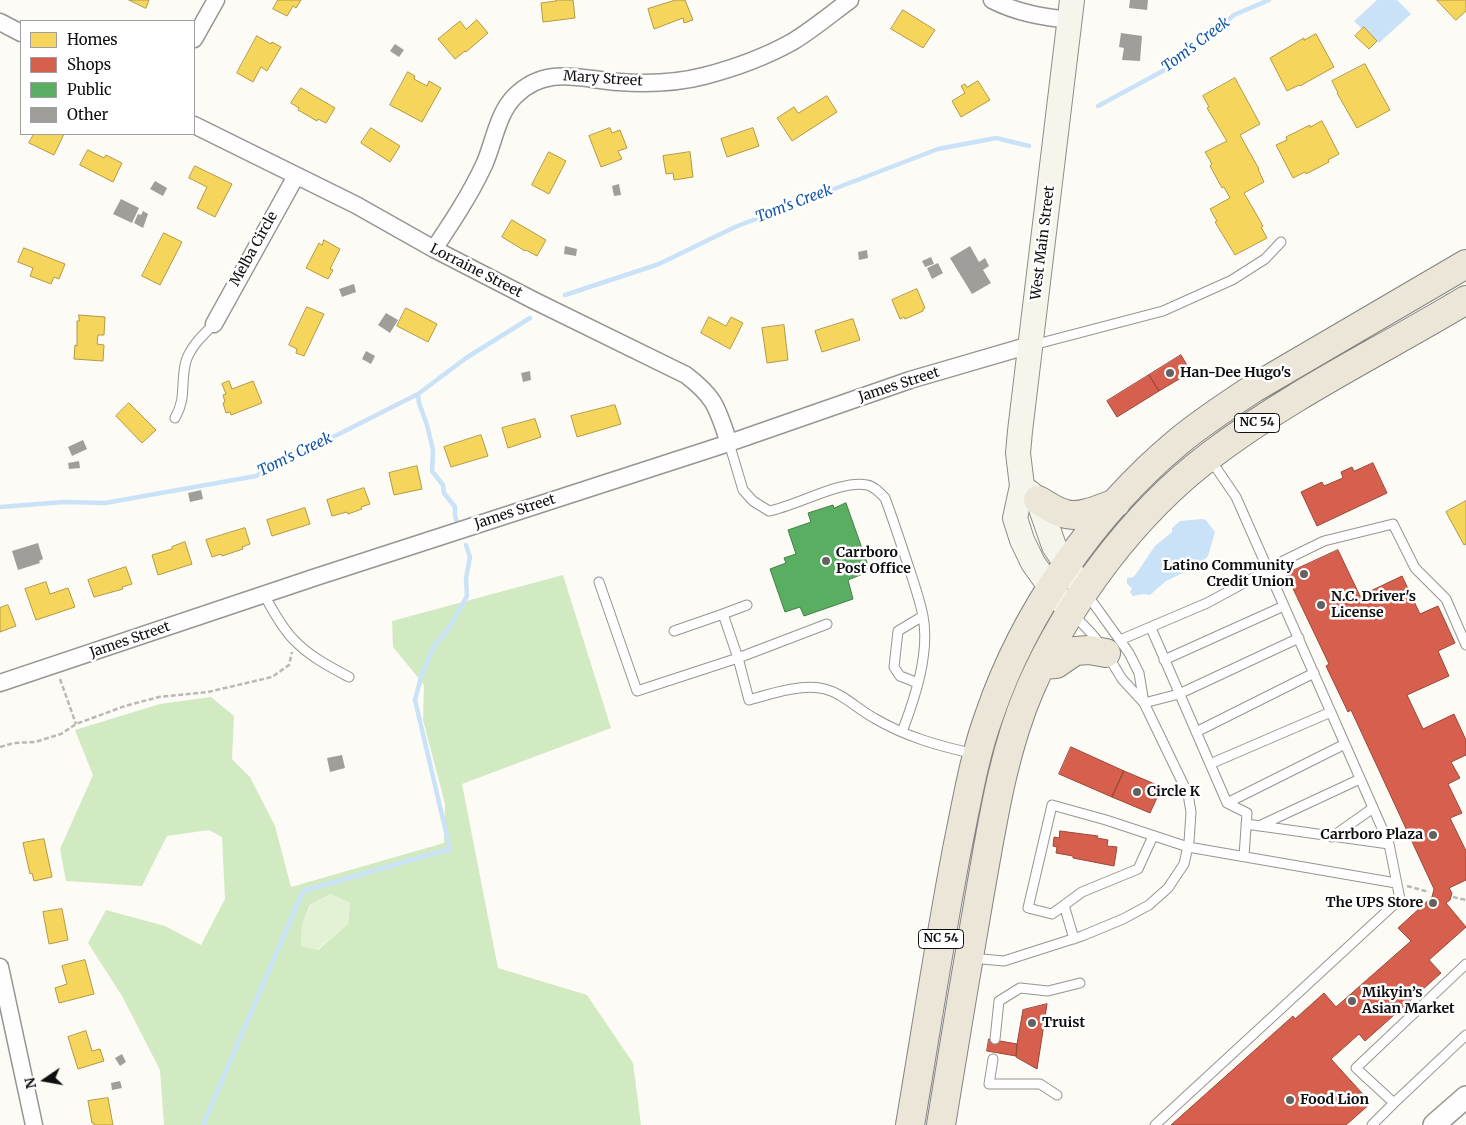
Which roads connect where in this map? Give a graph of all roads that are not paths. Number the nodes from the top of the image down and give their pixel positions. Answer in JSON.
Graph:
{"nodes":[{"id":1,"x":216,"y":0,"type":"edge"},
{"id":2,"x":850,"y":0,"type":"edge"},
{"id":3,"x":992,"y":0,"type":"edge"},
{"id":4,"x":1071,"y":10,"type":"edge"},
{"id":5,"x":0,"y":22,"type":"edge"},
{"id":6,"x":20,"y":32,"type":"edge"},
{"id":7,"x":195,"y":37,"type":"edge"},
{"id":8,"x":195,"y":126,"type":"edge"},
{"id":9,"x":296,"y":176,"type":"junction"},
{"id":10,"x":1281,"y":242,"type":"dead end"},
{"id":11,"x":434,"y":250,"type":"junction"},
{"id":12,"x":1466,"y":264,"type":"edge"},
{"id":13,"x":1466,"y":300,"type":"edge"},
{"id":14,"x":214,"y":324,"type":"joint"},
{"id":15,"x":1030,"y":346,"type":"junction"},
{"id":16,"x":175,"y":418,"type":"dead end"},
{"id":17,"x":729,"y":443,"type":"junction"},
{"id":18,"x":1209,"y":456,"type":"junction"},
{"id":19,"x":1030,"y":493,"type":"junction"},
{"id":20,"x":1116,"y":503,"type":"junction"},
{"id":21,"x":1066,"y":566,"type":"junction"},
{"id":22,"x":1268,"y":570,"type":"junction"},
{"id":23,"x":599,"y":582,"type":"dead end"},
{"id":24,"x":1050,"y":588,"type":"junction"},
{"id":25,"x":264,"y":595,"type":"junction"},
{"id":26,"x":1077,"y":601,"type":"junction"},
{"id":27,"x":747,"y":604,"type":"dead end"},
{"id":28,"x":1284,"y":606,"type":"junction"},
{"id":29,"x":723,"y":614,"type":"junction"},
{"id":30,"x":923,"y":616,"type":"junction"},
{"id":31,"x":827,"y":624,"type":"dead end"},
{"id":32,"x":1151,"y":628,"type":"junction"},
{"id":33,"x":674,"y":630,"type":"dead end"},
{"id":34,"x":1299,"y":638,"type":"junction"},
{"id":35,"x":1466,"y":645,"type":"edge"},
{"id":36,"x":1113,"y":647,"type":"junction"},
{"id":37,"x":738,"y":658,"type":"junction"},
{"id":38,"x":1164,"y":660,"type":"junction"},
{"id":39,"x":1042,"y":665,"type":"junction"},
{"id":40,"x":1314,"y":673,"type":"junction"},
{"id":41,"x":349,"y":677,"type":"dead end"},
{"id":42,"x":0,"y":683,"type":"edge"},
{"id":43,"x":918,"y":683,"type":"junction"},
{"id":44,"x":1179,"y":694,"type":"junction"},
{"id":45,"x":1144,"y":703,"type":"junction"},
{"id":46,"x":1331,"y":712,"type":"junction"},
{"id":47,"x":902,"y":732,"type":"junction"},
{"id":48,"x":1196,"y":732,"type":"junction"},
{"id":49,"x":1345,"y":744,"type":"junction"},
{"id":50,"x":977,"y":754,"type":"junction"},
{"id":51,"x":1210,"y":764,"type":"junction"},
{"id":52,"x":1360,"y":779,"type":"junction"},
{"id":53,"x":1227,"y":803,"type":"junction"},
{"id":54,"x":1373,"y":808,"type":"junction"},
{"id":55,"x":1246,"y":824,"type":"junction"},
{"id":56,"x":1259,"y":826,"type":"junction"},
{"id":57,"x":1153,"y":836,"type":"junction"},
{"id":58,"x":1332,"y":837,"type":"junction"},
{"id":59,"x":1389,"y":844,"type":"junction"},
{"id":60,"x":1188,"y":847,"type":"junction"},
{"id":61,"x":1244,"y":856,"type":"junction"},
{"id":62,"x":1396,"y":883,"type":"junction"},
{"id":63,"x":1064,"y":905,"type":"junction"},
{"id":64,"x":1074,"y":939,"type":"junction"},
{"id":65,"x":969,"y":958,"type":"junction"},
{"id":66,"x":1466,"y":964,"type":"edge"},
{"id":67,"x":0,"y":967,"type":"edge"},
{"id":68,"x":1080,"y":983,"type":"dead end"},
{"id":69,"x":1466,"y":1036,"type":"edge"},
{"id":70,"x":995,"y":1039,"type":"dead end"},
{"id":71,"x":992,"y":1059,"type":"dead end"},
{"id":72,"x":1057,"y":1096,"type":"dead end"},
{"id":73,"x":1466,"y":1097,"type":"edge"},
{"id":74,"x":1394,"y":1104,"type":"junction"},
{"id":75,"x":34,"y":1125,"type":"edge"},
{"id":76,"x":910,"y":1125,"type":"edge"},
{"id":77,"x":941,"y":1125,"type":"edge"},
{"id":78,"x":1154,"y":1125,"type":"edge"},
{"id":79,"x":1372,"y":1125,"type":"edge"},
{"id":80,"x":1434,"y":1125,"type":"edge"}],
"edges":[{"from":1,"to":7,"type":"street"},
{"from":2,"to":11,"type":"street","name":"Mary Street"},
{"from":3,"to":4,"type":"street"},
{"from":4,"to":15,"type":"main road","name":"West Main Street"},
{"from":5,"to":6,"type":"street"},
{"from":8,"to":9,"type":"street","name":"Lorraine Street"},
{"from":9,"to":11,"type":"street","name":"Lorraine Street"},
{"from":9,"to":14,"type":"street","name":"Melba Circle"},
{"from":10,"to":15,"type":"lane"},
{"from":11,"to":17,"type":"street","name":"Lorraine Street"},
{"from":12,"to":20,"type":"highway","number":"NC 54"},
{"from":13,"to":18,"type":"highway","number":"NC 54"},
{"from":14,"to":16,"type":"lane"},
{"from":15,"to":17,"type":"street","name":"James Street"},
{"from":15,"to":19,"type":"main road","name":"West Main Street"},
{"from":17,"to":25,"type":"street","name":"James Street"},
{"from":17,"to":30,"type":"lane"},
{"from":18,"to":22,"type":"lane"},
{"from":18,"to":26,"type":"highway","number":"NC 54"},
{"from":19,"to":20,"type":"highway"},
{"from":19,"to":21,"type":"main road","name":"West Main Street"},
{"from":19,"to":24,"type":"main road","name":"West Main Street"},
{"from":20,"to":21,"type":"highway","number":"NC 54"},
{"from":21,"to":24,"type":"highway","number":"NC 54"},
{"from":21,"to":26,"type":"main road","name":"West Main Street"},
{"from":22,"to":28,"type":"lane"},
{"from":22,"to":32,"type":"lane"},
{"from":22,"to":35,"type":"lane"},
{"from":23,"to":37,"type":"lane"},
{"from":24,"to":26,"type":"main road","name":"West Main Street"},
{"from":24,"to":50,"type":"highway","number":"NC 54"},
{"from":25,"to":41,"type":"lane"},
{"from":25,"to":42,"type":"street","name":"James Street"},
{"from":26,"to":36,"type":"lane"},
{"from":26,"to":36,"type":"lane"},
{"from":26,"to":39,"type":"highway","number":"NC 54"},
{"from":27,"to":29,"type":"lane"},
{"from":28,"to":34,"type":"lane"},
{"from":28,"to":38,"type":"lane"},
{"from":29,"to":33,"type":"lane"},
{"from":29,"to":37,"type":"lane"},
{"from":30,"to":43,"type":"lane"},
{"from":30,"to":43,"type":"lane"},
{"from":31,"to":37,"type":"lane"},
{"from":32,"to":36,"type":"lane"},
{"from":32,"to":38,"type":"lane"},
{"from":34,"to":40,"type":"lane"},
{"from":34,"to":44,"type":"lane"},
{"from":36,"to":39,"type":"highway"},
{"from":36,"to":45,"type":"lane"},
{"from":36,"to":45,"type":"lane"},
{"from":37,"to":47,"type":"lane"},
{"from":38,"to":44,"type":"lane"},
{"from":39,"to":65,"type":"highway","number":"NC 54"},
{"from":40,"to":46,"type":"lane"},
{"from":40,"to":48,"type":"lane"},
{"from":43,"to":47,"type":"lane"},
{"from":44,"to":45,"type":"lane"},
{"from":44,"to":48,"type":"lane"},
{"from":45,"to":60,"type":"lane"},
{"from":46,"to":49,"type":"lane"},
{"from":46,"to":51,"type":"lane"},
{"from":47,"to":50,"type":"lane"},
{"from":48,"to":51,"type":"lane"},
{"from":49,"to":52,"type":"lane"},
{"from":49,"to":53,"type":"lane"},
{"from":50,"to":76,"type":"highway","number":"NC 54"},
{"from":51,"to":53,"type":"lane"},
{"from":52,"to":54,"type":"lane"},
{"from":52,"to":56,"type":"lane"},
{"from":53,"to":55,"type":"lane"},
{"from":54,"to":58,"type":"lane"},
{"from":54,"to":59,"type":"lane"},
{"from":55,"to":56,"type":"lane"},
{"from":55,"to":61,"type":"lane"},
{"from":56,"to":58,"type":"lane"},
{"from":57,"to":60,"type":"lane"},
{"from":57,"to":63,"type":"lane"},
{"from":57,"to":63,"type":"lane"},
{"from":58,"to":59,"type":"lane"},
{"from":59,"to":62,"type":"lane"},
{"from":60,"to":61,"type":"lane"},
{"from":60,"to":64,"type":"lane"},
{"from":61,"to":62,"type":"lane"},
{"from":62,"to":78,"type":"lane"},
{"from":63,"to":64,"type":"lane"},
{"from":64,"to":65,"type":"lane"},
{"from":65,"to":77,"type":"highway","number":"NC 54"},
{"from":66,"to":74,"type":"lane"},
{"from":67,"to":75,"type":"street"},
{"from":68,"to":70,"type":"lane"},
{"from":69,"to":74,"type":"lane"},
{"from":71,"to":72,"type":"lane"},
{"from":73,"to":80,"type":"street"},
{"from":74,"to":79,"type":"lane"}]}
